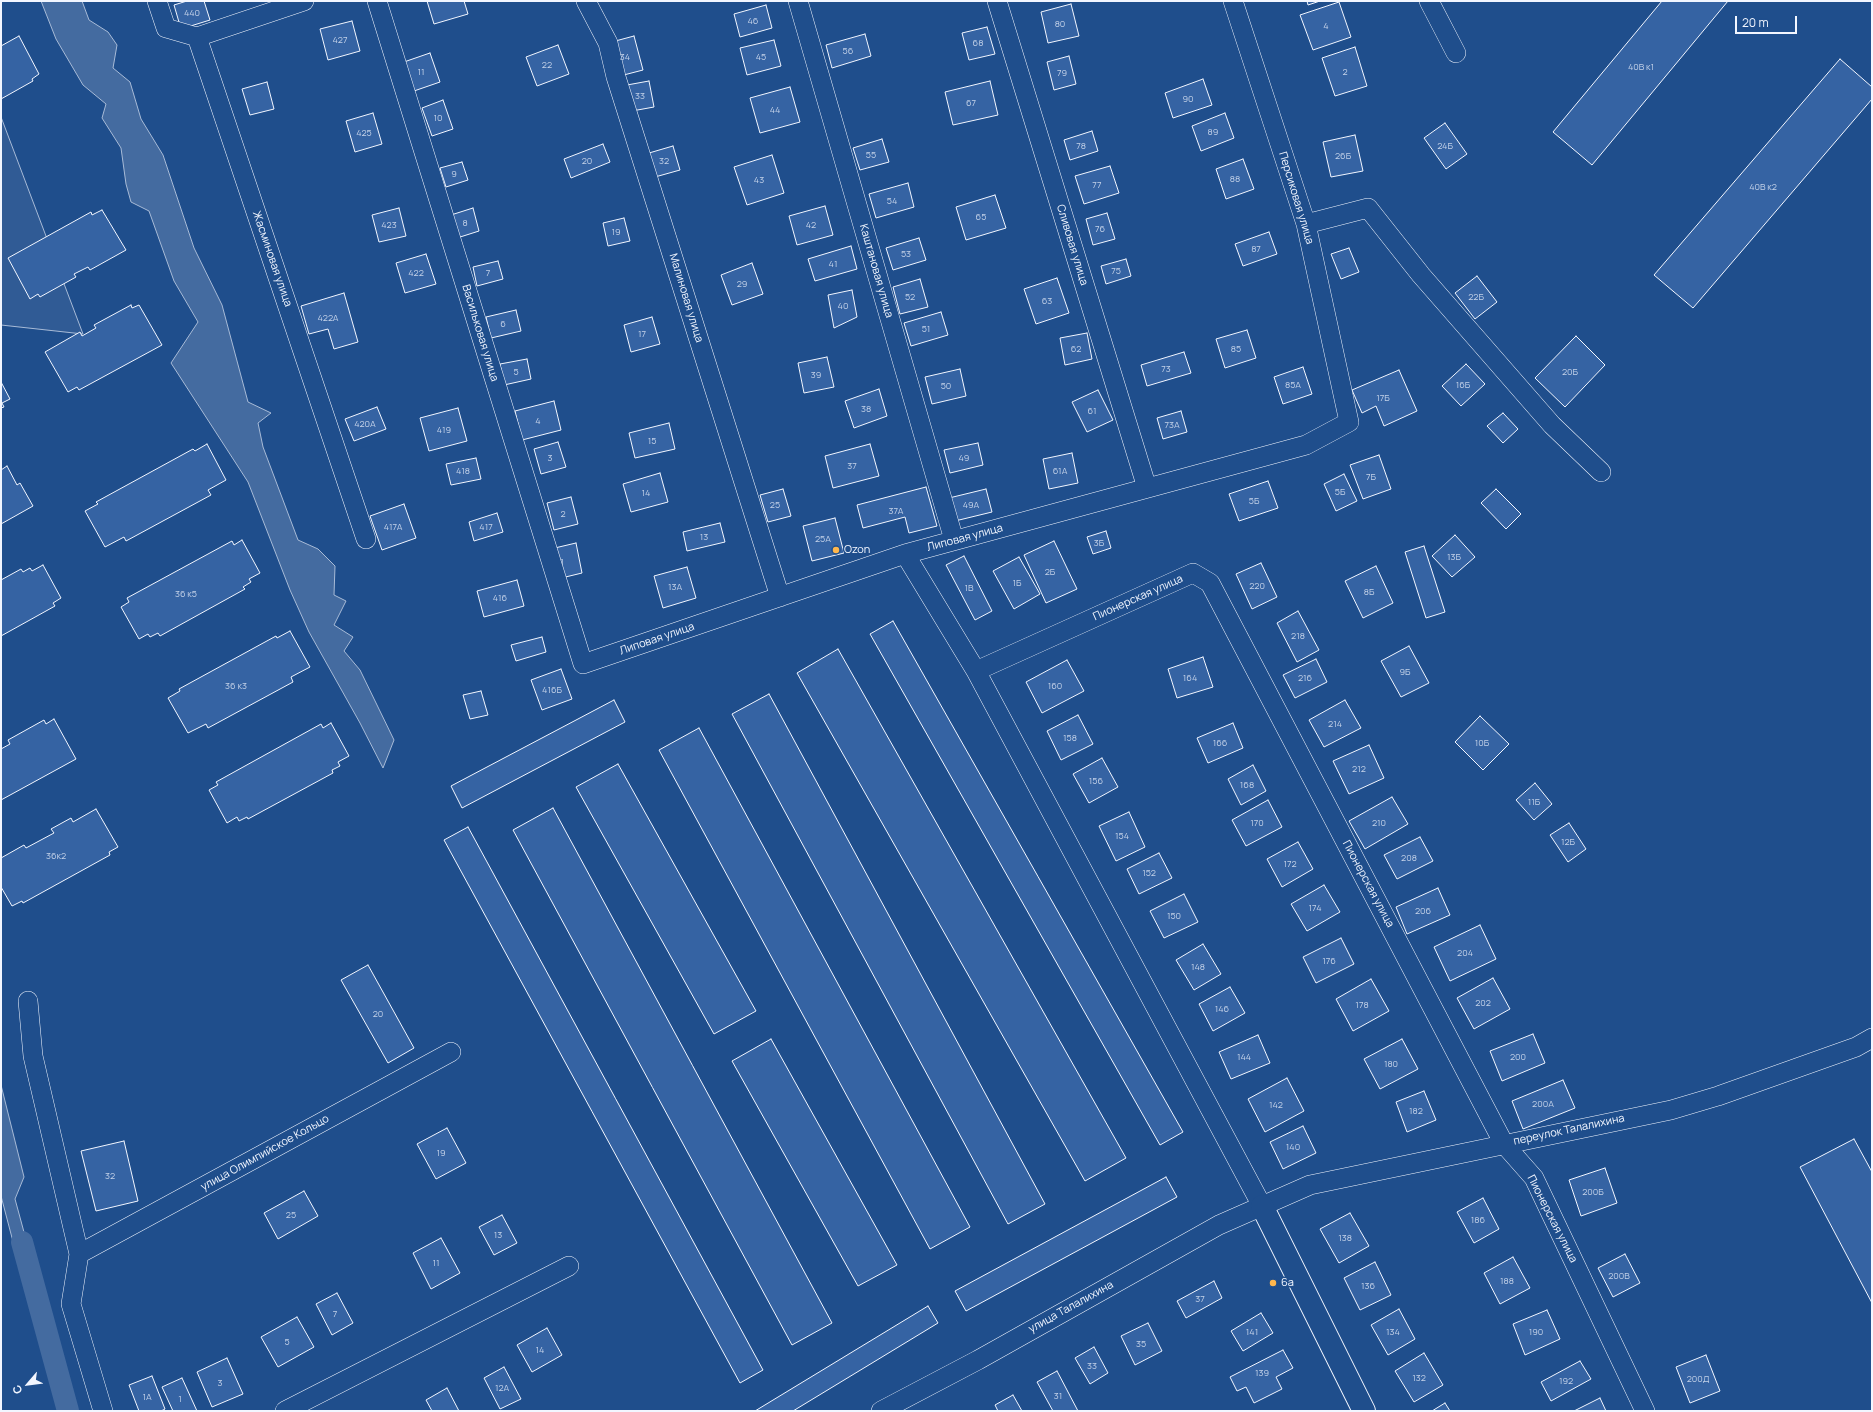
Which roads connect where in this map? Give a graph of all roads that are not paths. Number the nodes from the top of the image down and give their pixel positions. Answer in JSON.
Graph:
{"nodes":[{"id":1,"x":157,"y":1,"type":"edge"},
{"id":2,"x":304,"y":1,"type":"edge"},
{"id":3,"x":377,"y":1,"type":"edge"},
{"id":4,"x":586,"y":1,"type":"edge"},
{"id":5,"x":798,"y":1,"type":"edge"},
{"id":6,"x":997,"y":1,"type":"edge"},
{"id":7,"x":1233,"y":1,"type":"edge"},
{"id":8,"x":1429,"y":1,"type":"edge"},
{"id":9,"x":197,"y":37,"type":"junction"},
{"id":10,"x":1456,"y":53,"type":"dead end"},
{"id":11,"x":1306,"y":224,"type":"junction"},
{"id":12,"x":1349,"y":422,"type":"joint"},
{"id":13,"x":1601,"y":472,"type":"dead end"},
{"id":14,"x":1146,"y":488,"type":"junction"},
{"id":15,"x":366,"y":539,"type":"dead end"},
{"id":16,"x":954,"y":540,"type":"junction"},
{"id":17,"x":905,"y":554,"type":"junction"},
{"id":18,"x":780,"y":597,"type":"junction"},
{"id":19,"x":583,"y":664,"type":"joint"},
{"id":20,"x":976,"y":671,"type":"junction"},
{"id":21,"x":28,"y":1001,"type":"dead end"},
{"id":22,"x":1872,"y":1038,"type":"edge"},
{"id":23,"x":451,"y":1052,"type":"dead end"},
{"id":24,"x":1504,"y":1144,"type":"junction"},
{"id":25,"x":1262,"y":1206,"type":"junction"},
{"id":26,"x":78,"y":1254,"type":"junction"},
{"id":27,"x":569,"y":1266,"type":"dead end"},
{"id":28,"x":103,"y":1411,"type":"edge"},
{"id":29,"x":285,"y":1411,"type":"edge"},
{"id":30,"x":882,"y":1411,"type":"edge"},
{"id":31,"x":1364,"y":1411,"type":"edge"},
{"id":32,"x":1645,"y":1411,"type":"edge"}],
"edges":[{"from":1,"to":9,"type":"street"},
{"from":2,"to":9,"type":"street"},
{"from":3,"to":19,"type":"street","name":"Васильковая улица"},
{"from":4,"to":18,"type":"street","name":"Малиновая улица"},
{"from":5,"to":16,"type":"street","name":"Каштановая улица"},
{"from":6,"to":14,"type":"street","name":"Сливовая улица"},
{"from":7,"to":11,"type":"street","name":"Персиковая улица"},
{"from":8,"to":10,"type":"street"},
{"from":9,"to":15,"type":"street","name":"Жасминовая улица"},
{"from":11,"to":12,"type":"street","name":"Персиковая улица"},
{"from":11,"to":13,"type":"street"},
{"from":12,"to":14,"type":"street","name":"Липовая улица"},
{"from":14,"to":16,"type":"street","name":"Липовая улица"},
{"from":16,"to":17,"type":"street","name":"Липовая улица"},
{"from":17,"to":18,"type":"street","name":"Липовая улица"},
{"from":17,"to":20,"type":"street"},
{"from":18,"to":19,"type":"street","name":"Липовая улица"},
{"from":20,"to":24,"type":"street","name":"Пионерская улица"},
{"from":20,"to":25,"type":"street"},
{"from":21,"to":26,"type":"street"},
{"from":22,"to":24,"type":"street","name":"переулок Талалихина"},
{"from":23,"to":26,"type":"street","name":"улица Олимпийское Кольцо"},
{"from":24,"to":25,"type":"street","name":"переулок Талалихина"},
{"from":24,"to":32,"type":"street","name":"Пионерская улица"},
{"from":25,"to":30,"type":"street","name":"улица Талалихина"},
{"from":25,"to":31,"type":"street"},
{"from":26,"to":28,"type":"street"},
{"from":27,"to":29,"type":"street"}]}
